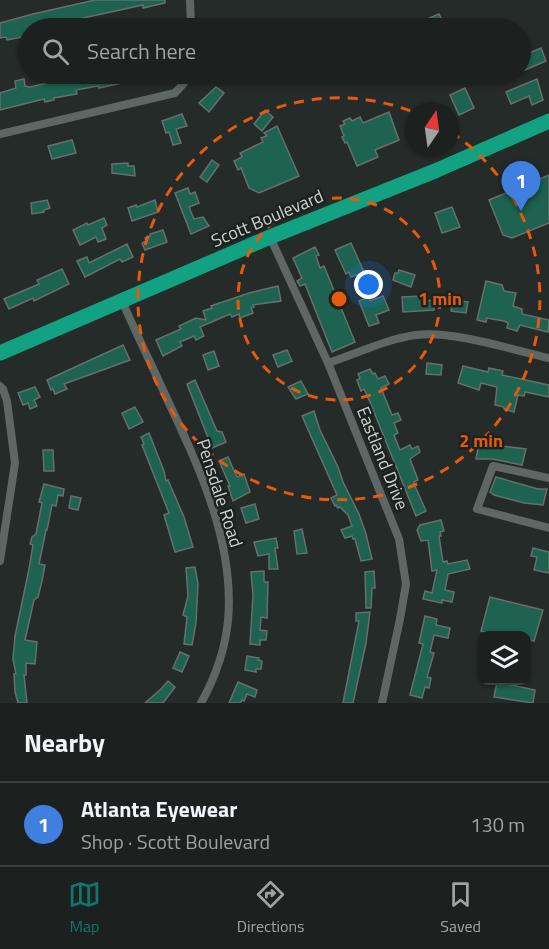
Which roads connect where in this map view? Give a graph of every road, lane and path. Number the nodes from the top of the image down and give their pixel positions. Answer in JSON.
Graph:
{"nodes":[{"id":1,"x":190,"y":0,"type":"edge"},
{"id":2,"x":191,"y":18,"type":"edge"},
{"id":3,"x":182,"y":84,"type":"edge"},
{"id":4,"x":549,"y":121,"type":"edge"},
{"id":5,"x":0,"y":134,"type":"edge"},
{"id":6,"x":270,"y":237,"type":"junction"},
{"id":7,"x":122,"y":302,"type":"junction"},
{"id":8,"x":2,"y":348,"type":"edge"},
{"id":9,"x":549,"y":358,"type":"edge"},
{"id":10,"x":328,"y":363,"type":"junction"},
{"id":11,"x":0,"y":386,"type":"edge"},
{"id":12,"x":549,"y":478,"type":"edge"},
{"id":13,"x":549,"y":528,"type":"edge"},
{"id":14,"x":0,"y":561,"type":"edge"},
{"id":15,"x":201,"y":703,"type":"edge"},
{"id":16,"x":382,"y":703,"type":"edge"}],
"edges":[{"from":1,"to":2,"type":"street"},
{"from":3,"to":5,"type":"street"},
{"from":4,"to":6,"type":"highway","name":"Scott Boulevard"},
{"from":6,"to":7,"type":"highway","name":"Scott Boulevard"},
{"from":6,"to":10,"type":"street","name":"Eastland Drive"},
{"from":7,"to":8,"type":"highway","name":"Scott Boulevard"},
{"from":7,"to":15,"type":"street","name":"Pensdale Road"},
{"from":9,"to":10,"type":"street"},
{"from":10,"to":16,"type":"street","name":"Eastland Drive"},
{"from":11,"to":14,"type":"street"},
{"from":12,"to":13,"type":"street"}]}
